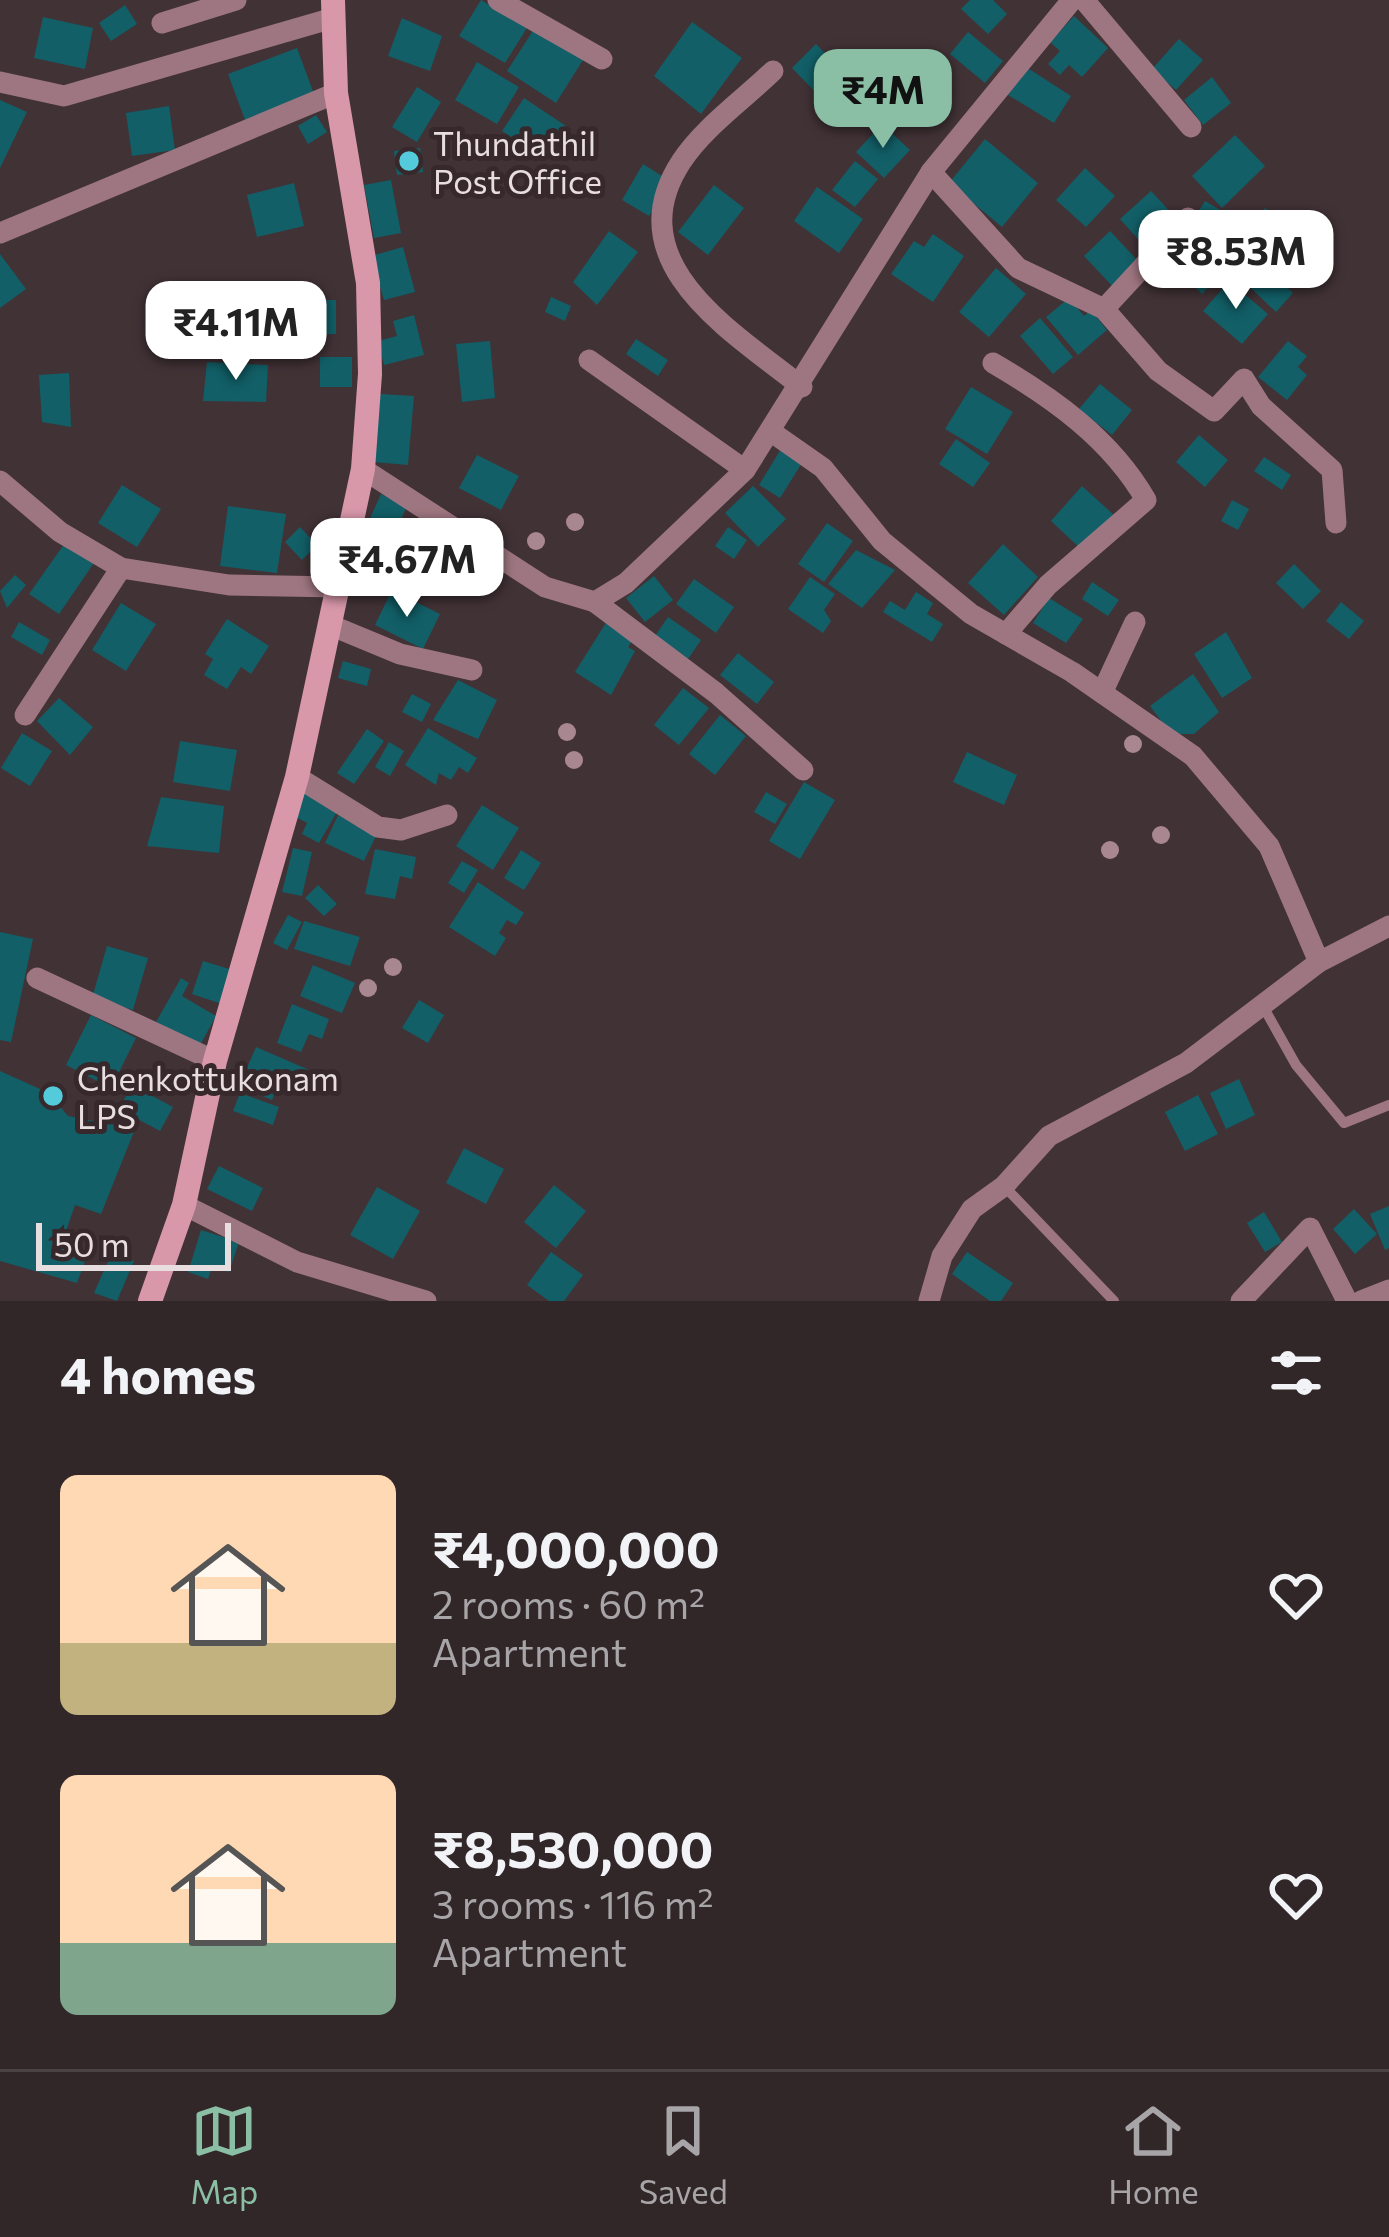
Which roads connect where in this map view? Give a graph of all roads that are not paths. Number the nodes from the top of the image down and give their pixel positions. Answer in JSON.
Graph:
{"nodes":[{"id":1,"x":236,"y":0,"type":"edge"},
{"id":2,"x":498,"y":0,"type":"edge"},
{"id":3,"x":1072,"y":0,"type":"edge"},
{"id":4,"x":1084,"y":0,"type":"edge"},
{"id":5,"x":333,"y":9,"type":"edge"},
{"id":6,"x":162,"y":22,"type":"dead end"},
{"id":7,"x":602,"y":59,"type":"dead end"},
{"id":8,"x":773,"y":70,"type":"dead end"},
{"id":9,"x":0,"y":82,"type":"edge"},
{"id":10,"x":336,"y":93,"type":"junction"},
{"id":11,"x":1191,"y":128,"type":"dead end"},
{"id":12,"x":931,"y":172,"type":"junction"},
{"id":13,"x":1188,"y":218,"type":"dead end"},
{"id":14,"x":0,"y":233,"type":"edge"},
{"id":15,"x":1104,"y":309,"type":"junction"},
{"id":16,"x":589,"y":360,"type":"dead end"},
{"id":17,"x":993,"y":363,"type":"dead end"},
{"id":18,"x":802,"y":387,"type":"junction"},
{"id":19,"x":773,"y":433,"type":"junction"},
{"id":20,"x":363,"y":469,"type":"junction"},
{"id":21,"x":745,"y":470,"type":"junction"},
{"id":22,"x":0,"y":481,"type":"edge"},
{"id":23,"x":1336,"y":523,"type":"dead end"},
{"id":24,"x":121,"y":568,"type":"junction"},
{"id":25,"x":338,"y":587,"type":"junction"},
{"id":26,"x":596,"y":602,"type":"junction"},
{"id":27,"x":1136,"y":622,"type":"dead end"},
{"id":28,"x":330,"y":625,"type":"junction"},
{"id":29,"x":1006,"y":634,"type":"junction"},
{"id":30,"x":472,"y":670,"type":"dead end"},
{"id":31,"x":1102,"y":693,"type":"junction"},
{"id":32,"x":25,"y":715,"type":"dead end"},
{"id":33,"x":803,"y":770,"type":"dead end"},
{"id":34,"x":297,"y":777,"type":"junction"},
{"id":35,"x":447,"y":815,"type":"dead end"},
{"id":36,"x":1389,"y":926,"type":"edge"},
{"id":37,"x":1319,"y":962,"type":"junction"},
{"id":38,"x":37,"y":978,"type":"dead end"},
{"id":39,"x":1264,"y":1008,"type":"junction"},
{"id":40,"x":215,"y":1061,"type":"junction"},
{"id":41,"x":1389,"y":1105,"type":"edge"},
{"id":42,"x":1004,"y":1186,"type":"junction"},
{"id":43,"x":184,"y":1205,"type":"junction"},
{"id":44,"x":1389,"y":1290,"type":"edge"},
{"id":45,"x":150,"y":1301,"type":"edge"},
{"id":46,"x":426,"y":1301,"type":"edge"},
{"id":47,"x":929,"y":1301,"type":"edge"},
{"id":48,"x":1114,"y":1301,"type":"edge"},
{"id":49,"x":1241,"y":1301,"type":"edge"},
{"id":50,"x":1347,"y":1301,"type":"edge"},
{"id":51,"x":1360,"y":1301,"type":"edge"}],
"edges":[{"from":1,"to":6,"type":"street"},
{"from":2,"to":7,"type":"street"},
{"from":3,"to":12,"type":"street"},
{"from":4,"to":11,"type":"street"},
{"from":5,"to":9,"type":"street"},
{"from":5,"to":10,"type":"main road"},
{"from":8,"to":18,"type":"street"},
{"from":10,"to":14,"type":"street"},
{"from":10,"to":20,"type":"main road"},
{"from":12,"to":15,"type":"street"},
{"from":12,"to":18,"type":"street"},
{"from":13,"to":15,"type":"street"},
{"from":15,"to":23,"type":"street"},
{"from":16,"to":21,"type":"street"},
{"from":17,"to":29,"type":"street"},
{"from":18,"to":19,"type":"street"},
{"from":19,"to":21,"type":"street"},
{"from":19,"to":29,"type":"street"},
{"from":20,"to":25,"type":"main road"},
{"from":20,"to":26,"type":"street"},
{"from":21,"to":26,"type":"street"},
{"from":22,"to":24,"type":"street"},
{"from":24,"to":25,"type":"street"},
{"from":24,"to":32,"type":"street"},
{"from":25,"to":28,"type":"main road"},
{"from":26,"to":33,"type":"street"},
{"from":27,"to":31,"type":"street"},
{"from":28,"to":30,"type":"street"},
{"from":28,"to":34,"type":"main road"},
{"from":29,"to":31,"type":"street"},
{"from":31,"to":37,"type":"street"},
{"from":34,"to":35,"type":"street"},
{"from":34,"to":40,"type":"main road"},
{"from":36,"to":37,"type":"street"},
{"from":37,"to":39,"type":"street"},
{"from":38,"to":40,"type":"street"},
{"from":39,"to":41,"type":"lane"},
{"from":39,"to":42,"type":"street"},
{"from":40,"to":43,"type":"main road"},
{"from":42,"to":47,"type":"street"},
{"from":42,"to":48,"type":"lane"},
{"from":43,"to":45,"type":"main road"},
{"from":43,"to":46,"type":"street"},
{"from":44,"to":51,"type":"street"},
{"from":49,"to":50,"type":"street"}]}
